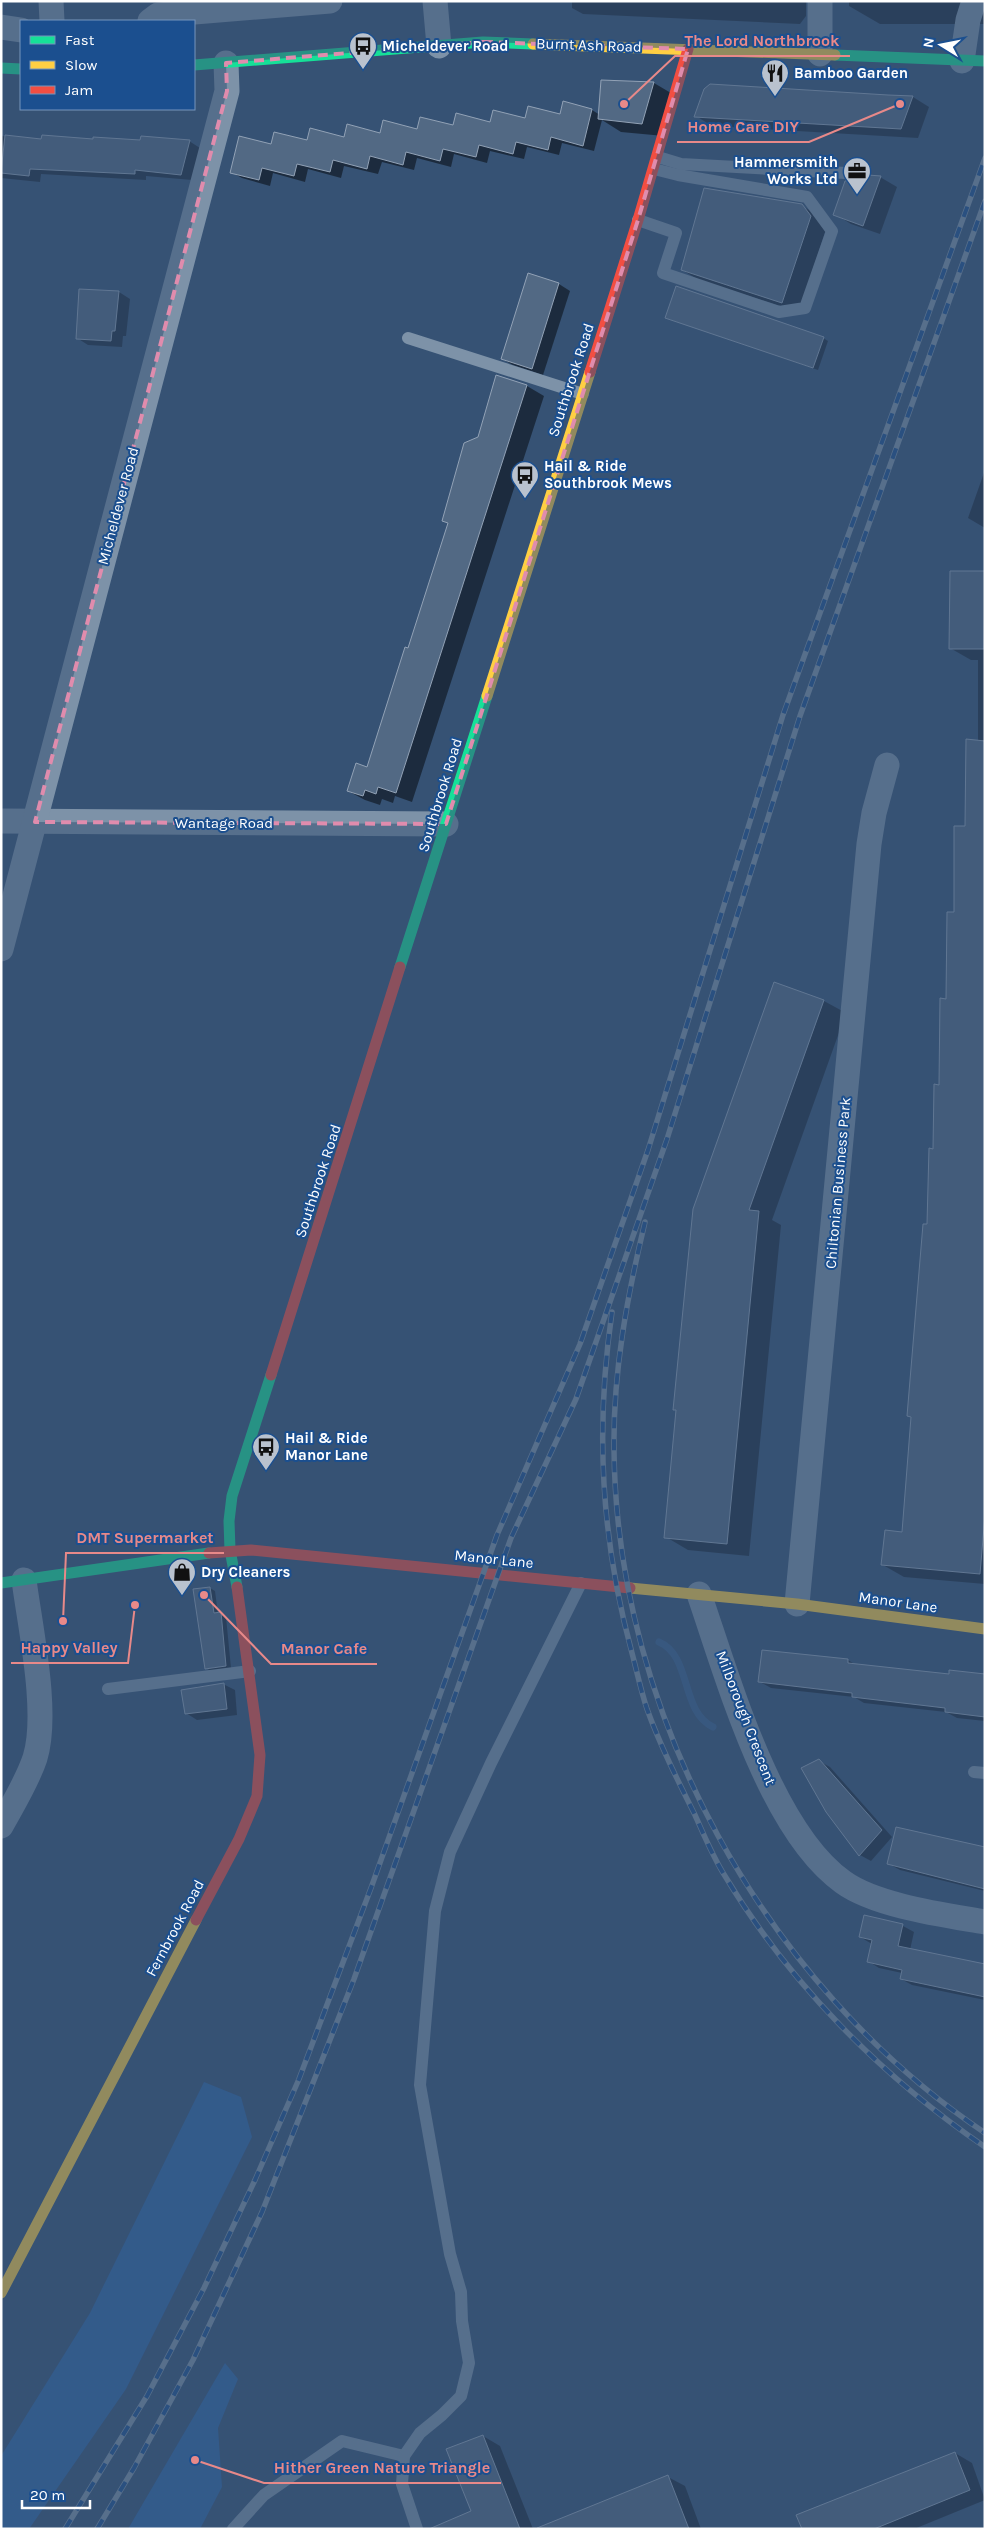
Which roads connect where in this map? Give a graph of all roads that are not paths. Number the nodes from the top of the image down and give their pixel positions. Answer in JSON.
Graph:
{"nodes":[{"id":1,"x":51,"y":1,"type":"edge"},
{"id":2,"x":330,"y":1,"type":"edge"},
{"id":3,"x":435,"y":1,"type":"edge"},
{"id":4,"x":820,"y":1,"type":"edge"},
{"id":5,"x":974,"y":1,"type":"edge"},
{"id":6,"x":52,"y":20,"type":"edge"},
{"id":7,"x":151,"y":20,"type":"edge"},
{"id":8,"x":1,"y":27,"type":"edge"},
{"id":9,"x":20,"y":30,"type":"edge"},
{"id":10,"x":440,"y":46,"type":"junction"},
{"id":11,"x":688,"y":49,"type":"junction"},
{"id":12,"x":820,"y":54,"type":"junction"},
{"id":13,"x":973,"y":61,"type":"edge"},
{"id":14,"x":226,"y":63,"type":"junction"},
{"id":15,"x":195,"y":65,"type":"edge"},
{"id":16,"x":1,"y":68,"type":"edge"},
{"id":17,"x":20,"y":69,"type":"edge"},
{"id":18,"x":656,"y":163,"type":"junction"},
{"id":19,"x":846,"y":173,"type":"dead end"},
{"id":20,"x":638,"y":220,"type":"junction"},
{"id":21,"x":408,"y":338,"type":"dead end"},
{"id":22,"x":582,"y":394,"type":"junction"},
{"id":23,"x":887,"y":765,"type":"dead end"},
{"id":24,"x":1,"y":822,"type":"edge"},
{"id":25,"x":35,"y":822,"type":"junction"},
{"id":26,"x":446,"y":824,"type":"junction"},
{"id":27,"x":1,"y":949,"type":"edge"},
{"id":28,"x":230,"y":1550,"type":"junction"},
{"id":29,"x":13,"y":1582,"type":"edge"},
{"id":30,"x":581,"y":1583,"type":"junction"},
{"id":31,"x":699,"y":1594,"type":"junction"},
{"id":32,"x":798,"y":1604,"type":"junction"},
{"id":33,"x":985,"y":1629,"type":"edge"},
{"id":34,"x":250,"y":1671,"type":"junction"},
{"id":35,"x":108,"y":1689,"type":"dead end"},
{"id":36,"x":1,"y":1826,"type":"edge"},
{"id":37,"x":985,"y":1922,"type":"edge"},
{"id":38,"x":1,"y":2293,"type":"edge"},
{"id":39,"x":404,"y":2456,"type":"junction"},
{"id":40,"x":233,"y":2529,"type":"edge"},
{"id":41,"x":417,"y":2529,"type":"edge"}],
"edges":[{"from":1,"to":6,"type":"street"},
{"from":2,"to":7,"type":"street"},
{"from":3,"to":10,"type":"street"},
{"from":4,"to":12,"type":"street"},
{"from":5,"to":13,"type":"street"},
{"from":8,"to":9,"type":"street"},
{"from":10,"to":11,"type":"street","name":"Burnt Ash Road"},
{"from":10,"to":14,"type":"street","name":"Burnt Ash Road"},
{"from":11,"to":12,"type":"street","name":"Burnt Ash Road"},
{"from":11,"to":18,"type":"street","name":"Southbrook Road"},
{"from":12,"to":13,"type":"street","name":"Burnt Ash Road"},
{"from":14,"to":15,"type":"street","name":"Burnt Ash Road"},
{"from":14,"to":25,"type":"street","name":"Micheldever Road"},
{"from":16,"to":17,"type":"street"},
{"from":18,"to":19,"type":"lane"},
{"from":18,"to":20,"type":"street","name":"Southbrook Road"},
{"from":18,"to":20,"type":"lane"},
{"from":20,"to":22,"type":"street","name":"Southbrook Road"},
{"from":21,"to":22,"type":"lane"},
{"from":22,"to":26,"type":"street","name":"Southbrook Road"},
{"from":23,"to":32,"type":"street","name":"Chiltonian Business Park"},
{"from":24,"to":25,"type":"street","name":"Wantage Road"},
{"from":25,"to":26,"type":"street","name":"Wantage Road"},
{"from":25,"to":27,"type":"street","name":"Micheldever Road"},
{"from":26,"to":28,"type":"street","name":"Southbrook Road"},
{"from":28,"to":29,"type":"street","name":"Manor Lane"},
{"from":28,"to":30,"type":"street","name":"Manor Lane"},
{"from":28,"to":34,"type":"street","name":"Fernbrook Road"},
{"from":29,"to":36,"type":"street"},
{"from":30,"to":31,"type":"street","name":"Manor Lane"},
{"from":30,"to":39,"type":"lane"},
{"from":31,"to":32,"type":"street","name":"Manor Lane"},
{"from":31,"to":37,"type":"street","name":"Milborough Crescent"},
{"from":32,"to":33,"type":"street","name":"Manor Lane"},
{"from":34,"to":35,"type":"lane"},
{"from":34,"to":38,"type":"street","name":"Fernbrook Road"},
{"from":39,"to":40,"type":"lane"},
{"from":39,"to":41,"type":"lane"}]}
